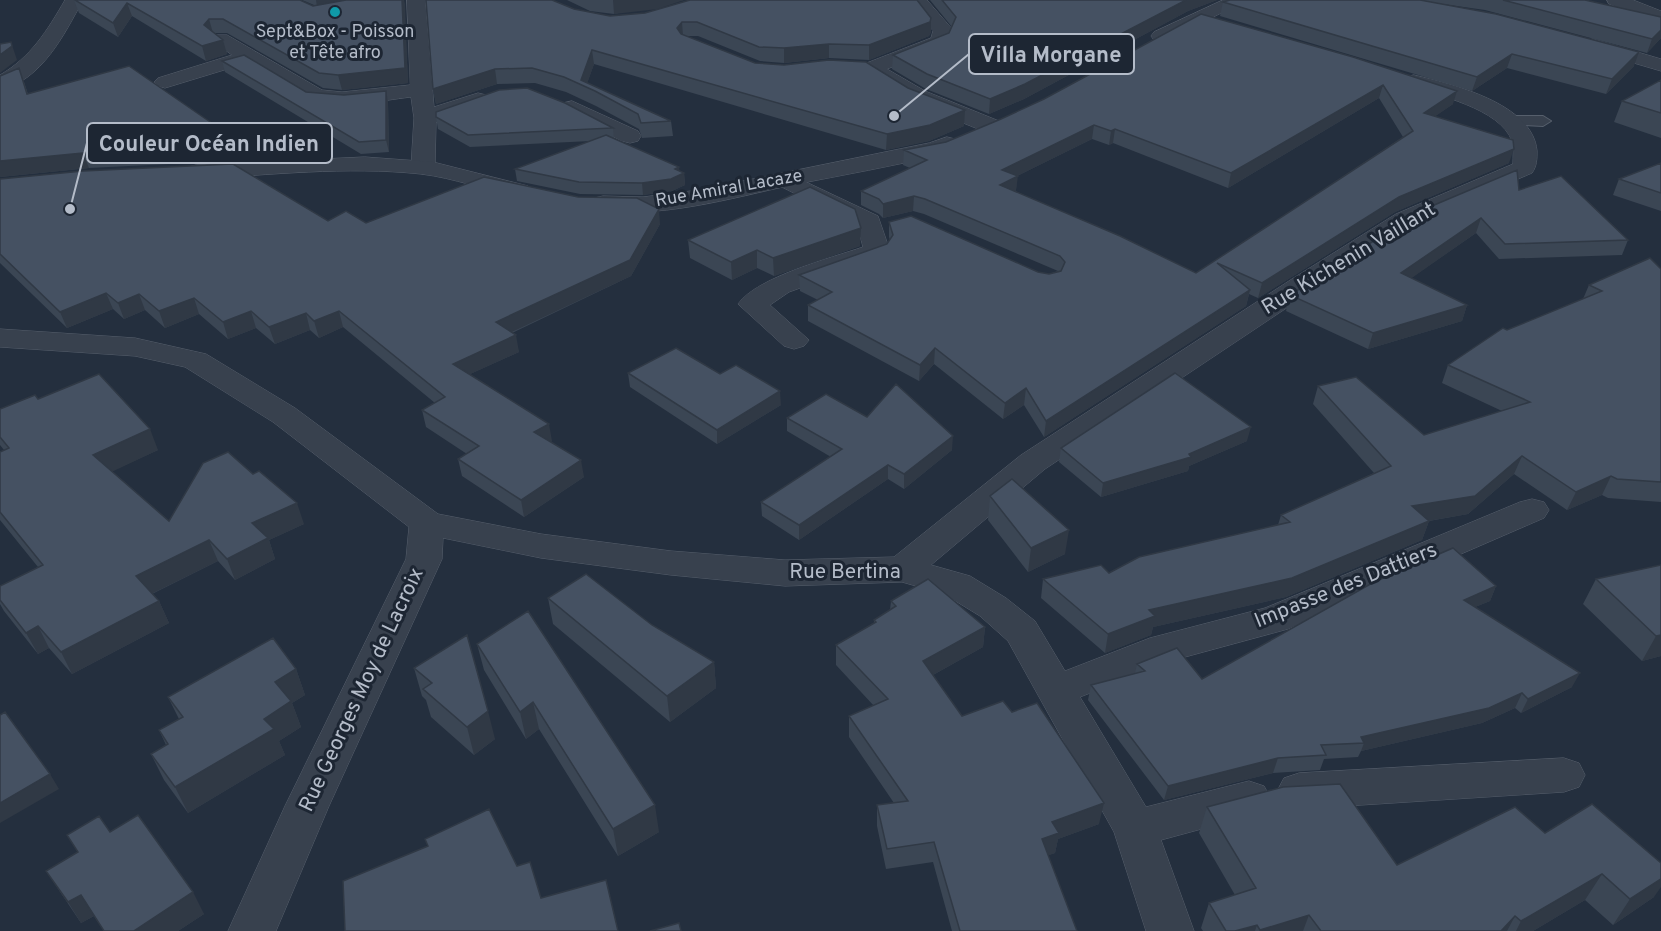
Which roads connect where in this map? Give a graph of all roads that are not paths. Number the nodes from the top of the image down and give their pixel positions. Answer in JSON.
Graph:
{"nodes":[{"id":1,"x":74,"y":0,"type":"edge"},
{"id":2,"x":416,"y":0,"type":"edge"},
{"id":3,"x":916,"y":0,"type":"edge"},
{"id":4,"x":1246,"y":0,"type":"edge"},
{"id":5,"x":1616,"y":0,"type":"edge"},
{"id":6,"x":1196,"y":16,"type":"junction"},
{"id":7,"x":1661,"y":18,"type":"edge"},
{"id":8,"x":1239,"y":29,"type":"edge"},
{"id":9,"x":220,"y":39,"type":"edge"},
{"id":10,"x":1570,"y":40,"type":"edge"},
{"id":11,"x":1145,"y":45,"type":"edge"},
{"id":12,"x":249,"y":56,"type":"junction"},
{"id":13,"x":1661,"y":65,"type":"edge"},
{"id":14,"x":850,"y":67,"type":"edge"},
{"id":15,"x":871,"y":68,"type":"junction"},
{"id":16,"x":1388,"y":73,"type":"edge"},
{"id":17,"x":165,"y":81,"type":"dead end"},
{"id":18,"x":0,"y":84,"type":"edge"},
{"id":19,"x":421,"y":90,"type":"junction"},
{"id":20,"x":495,"y":95,"type":"edge"},
{"id":21,"x":550,"y":98,"type":"edge"},
{"id":22,"x":1012,"y":116,"type":"edge"},
{"id":23,"x":425,"y":118,"type":"junction"},
{"id":24,"x":1509,"y":121,"type":"junction"},
{"id":25,"x":1543,"y":121,"type":"dead end"},
{"id":26,"x":991,"y":126,"type":"junction"},
{"id":27,"x":630,"y":136,"type":"dead end"},
{"id":28,"x":423,"y":167,"type":"junction"},
{"id":29,"x":174,"y":173,"type":"edge"},
{"id":30,"x":787,"y":180,"type":"junction"},
{"id":31,"x":545,"y":196,"type":"edge"},
{"id":32,"x":580,"y":203,"type":"edge"},
{"id":33,"x":0,"y":338,"type":"edge"},
{"id":34,"x":794,"y":340,"type":"dead end"},
{"id":35,"x":1532,"y":510,"type":"dead end"},
{"id":36,"x":427,"y":523,"type":"junction"},
{"id":37,"x":903,"y":569,"type":"junction"},
{"id":38,"x":1056,"y":690,"type":"junction"},
{"id":39,"x":1564,"y":775,"type":"dead end"},
{"id":40,"x":1135,"y":828,"type":"junction"},
{"id":41,"x":252,"y":931,"type":"edge"},
{"id":42,"x":1170,"y":931,"type":"edge"}],
"edges":[{"from":1,"to":18,"type":"street"},
{"from":2,"to":19,"type":"street"},
{"from":3,"to":15,"type":"street"},
{"from":4,"to":6,"type":"street"},
{"from":5,"to":7,"type":"street"},
{"from":6,"to":8,"type":"street"},
{"from":6,"to":11,"type":"street"},
{"from":9,"to":12,"type":"street"},
{"from":10,"to":13,"type":"street"},
{"from":12,"to":17,"type":"street"},
{"from":12,"to":19,"type":"street"},
{"from":14,"to":15,"type":"street"},
{"from":15,"to":26,"type":"street"},
{"from":16,"to":24,"type":"street","name":"Rue Kichenin Vaillant"},
{"from":19,"to":23,"type":"street"},
{"from":20,"to":23,"type":"street"},
{"from":21,"to":27,"type":"street"},
{"from":22,"to":26,"type":"street","name":"Rue Amiral Lacaze"},
{"from":23,"to":28,"type":"street"},
{"from":24,"to":25,"type":"lane"},
{"from":24,"to":37,"type":"street","name":"Rue Kichenin Vaillant"},
{"from":26,"to":30,"type":"street","name":"Rue Amiral Lacaze"},
{"from":28,"to":29,"type":"street"},
{"from":28,"to":31,"type":"street"},
{"from":30,"to":32,"type":"street","name":"Rue Amiral Lacaze"},
{"from":30,"to":34,"type":"street"},
{"from":33,"to":36,"type":"street"},
{"from":35,"to":38,"type":"street","name":"Impasse des Dattiers"},
{"from":36,"to":37,"type":"street","name":"Rue Bertina"},
{"from":36,"to":41,"type":"street","name":"Rue Georges Moy de Lacroix"},
{"from":37,"to":38,"type":"street","name":"Rue Bertina"},
{"from":38,"to":40,"type":"street","name":"Rue Bertina"},
{"from":39,"to":40,"type":"street"},
{"from":40,"to":42,"type":"street","name":"Rue Bertina"}]}
